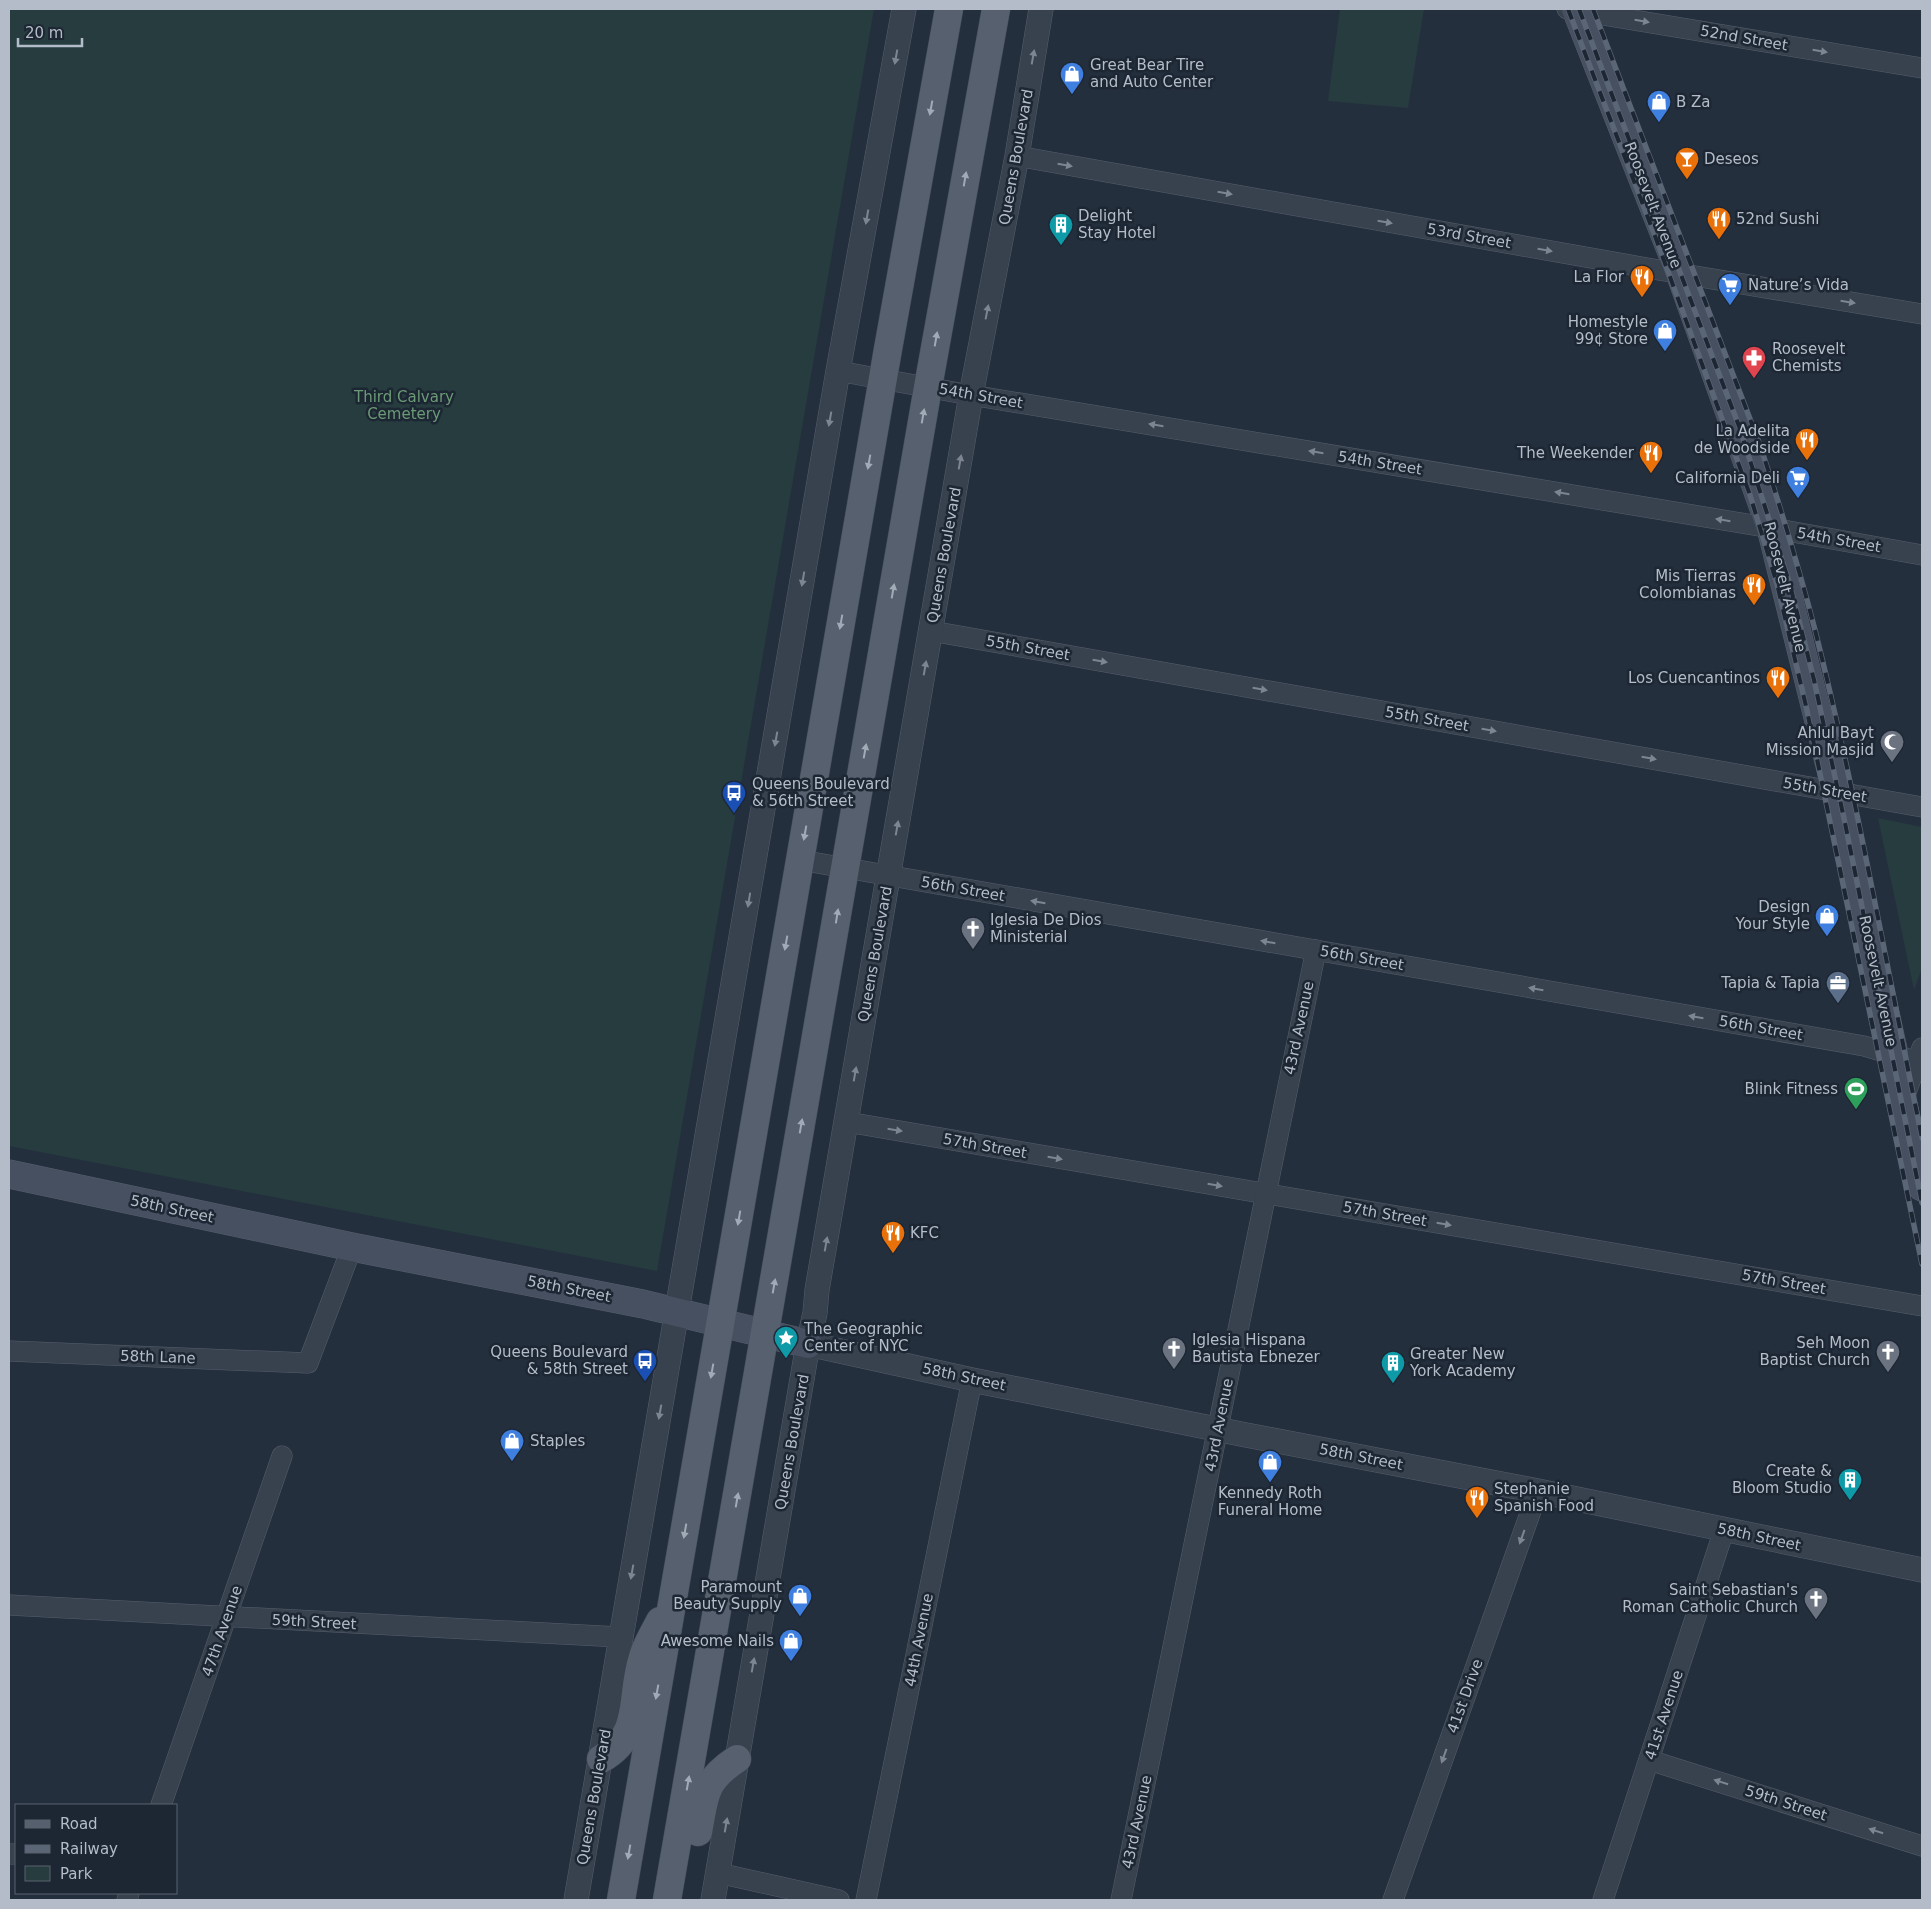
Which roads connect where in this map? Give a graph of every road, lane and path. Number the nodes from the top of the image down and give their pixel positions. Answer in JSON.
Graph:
{"nodes":[{"id":1,"x":904,"y":9,"type":"edge"},
{"id":2,"x":949,"y":9,"type":"edge"},
{"id":3,"x":996,"y":9,"type":"edge"},
{"id":4,"x":1041,"y":9,"type":"edge"},
{"id":5,"x":1574,"y":9,"type":"edge"},
{"id":6,"x":1922,"y":68,"type":"edge"},
{"id":7,"x":1017,"y":156,"type":"junction"},
{"id":8,"x":1680,"y":273,"type":"junction"},
{"id":9,"x":1922,"y":314,"type":"edge"},
{"id":10,"x":838,"y":371,"type":"junction"},
{"id":11,"x":883,"y":379,"type":"junction"},
{"id":12,"x":928,"y":387,"type":"junction"},
{"id":13,"x":971,"y":395,"type":"junction"},
{"id":14,"x":1771,"y":528,"type":"junction"},
{"id":15,"x":1922,"y":555,"type":"edge"},
{"id":16,"x":931,"y":631,"type":"junction"},
{"id":17,"x":1836,"y":790,"type":"junction"},
{"id":18,"x":1922,"y":807,"type":"edge"},
{"id":19,"x":800,"y":860,"type":"junction"},
{"id":20,"x":845,"y":868,"type":"junction"},
{"id":21,"x":888,"y":876,"type":"junction"},
{"id":22,"x":1316,"y":950,"type":"junction"},
{"id":23,"x":1914,"y":1057,"type":"edge"},
{"id":24,"x":847,"y":1122,"type":"junction"},
{"id":25,"x":9,"y":1174,"type":"edge"},
{"id":26,"x":1922,"y":1187,"type":"edge"},
{"id":27,"x":1265,"y":1194,"type":"junction"},
{"id":28,"x":352,"y":1247,"type":"junction"},
{"id":29,"x":1922,"y":1306,"type":"edge"},
{"id":30,"x":677,"y":1313,"type":"junction"},
{"id":31,"x":721,"y":1323,"type":"junction"},
{"id":32,"x":766,"y":1334,"type":"junction"},
{"id":33,"x":808,"y":1344,"type":"junction"},
{"id":34,"x":9,"y":1351,"type":"edge"},
{"id":35,"x":972,"y":1380,"type":"junction"},
{"id":36,"x":1218,"y":1429,"type":"junction"},
{"id":37,"x":282,"y":1456,"type":"dead end"},
{"id":38,"x":1538,"y":1491,"type":"junction"},
{"id":39,"x":1724,"y":1530,"type":"junction"},
{"id":40,"x":1922,"y":1570,"type":"edge"},
{"id":41,"x":675,"y":1588,"type":"junction"},
{"id":42,"x":9,"y":1605,"type":"edge"},
{"id":43,"x":227,"y":1617,"type":"junction"},
{"id":44,"x":620,"y":1637,"type":"junction"},
{"id":45,"x":601,"y":1759,"type":"junction"},
{"id":46,"x":737,"y":1759,"type":"junction"},
{"id":47,"x":1649,"y":1760,"type":"junction"},
{"id":48,"x":161,"y":1804,"type":"edge"},
{"id":49,"x":1922,"y":1846,"type":"edge"},
{"id":50,"x":718,"y":1873,"type":"junction"},
{"id":51,"x":576,"y":1900,"type":"edge"},
{"id":52,"x":621,"y":1900,"type":"edge"},
{"id":53,"x":667,"y":1900,"type":"edge"},
{"id":54,"x":678,"y":1900,"type":"edge"},
{"id":55,"x":713,"y":1900,"type":"edge"},
{"id":56,"x":839,"y":1900,"type":"edge"},
{"id":57,"x":866,"y":1900,"type":"edge"},
{"id":58,"x":1121,"y":1900,"type":"edge"},
{"id":59,"x":1393,"y":1900,"type":"edge"},
{"id":60,"x":1603,"y":1900,"type":"edge"}],
"edges":[{"from":1,"to":10,"type":"street","name":"Queens Boulevard","one_way":true},
{"from":2,"to":11,"type":"main road","one_way":true},
{"from":12,"to":3,"type":"main road","one_way":true},
{"from":7,"to":4,"type":"street","name":"Queens Boulevard","one_way":true},
{"from":5,"to":6,"type":"street","name":"52nd Street","one_way":true},
{"from":5,"to":8,"type":"main road","name":"Roosevelt Avenue"},
{"from":7,"to":8,"type":"street","name":"53rd Street","one_way":true},
{"from":13,"to":7,"type":"street","name":"Queens Boulevard","one_way":true},
{"from":8,"to":9,"type":"street","name":"53rd Street","one_way":true},
{"from":8,"to":14,"type":"main road","name":"Roosevelt Avenue"},
{"from":10,"to":11,"type":"street","name":"54th Street"},
{"from":10,"to":30,"type":"street","name":"Queens Boulevard","one_way":true},
{"from":11,"to":12,"type":"street","name":"54th Street"},
{"from":11,"to":19,"type":"main road","one_way":true},
{"from":12,"to":13,"type":"street","name":"54th Street"},
{"from":20,"to":12,"type":"main road","one_way":true},
{"from":14,"to":13,"type":"street","name":"54th Street","one_way":true},
{"from":16,"to":13,"type":"street","name":"Queens Boulevard","one_way":true},
{"from":14,"to":15,"type":"street","name":"54th Street"},
{"from":14,"to":17,"type":"main road","name":"Roosevelt Avenue"},
{"from":16,"to":17,"type":"street","name":"55th Street","one_way":true},
{"from":21,"to":16,"type":"street","name":"Queens Boulevard","one_way":true},
{"from":17,"to":18,"type":"street","name":"55th Street"},
{"from":17,"to":23,"type":"main road","name":"Roosevelt Avenue"},
{"from":19,"to":20,"type":"street","name":"56th Street"},
{"from":19,"to":31,"type":"main road","one_way":true},
{"from":20,"to":21,"type":"street","name":"56th Street"},
{"from":32,"to":20,"type":"main road","one_way":true},
{"from":22,"to":21,"type":"street","name":"56th Street","one_way":true},
{"from":24,"to":21,"type":"street","name":"Queens Boulevard","one_way":true},
{"from":23,"to":22,"type":"street","name":"56th Street","one_way":true},
{"from":22,"to":27,"type":"street","name":"43rd Avenue"},
{"from":23,"to":26,"type":"main road","name":"Roosevelt Avenue"},
{"from":24,"to":27,"type":"street","name":"57th Street","one_way":true},
{"from":33,"to":24,"type":"street","name":"Queens Boulevard","one_way":true},
{"from":25,"to":28,"type":"main road","name":"58th Street"},
{"from":27,"to":29,"type":"street","name":"57th Street","one_way":true},
{"from":27,"to":36,"type":"street","name":"43rd Avenue"},
{"from":28,"to":30,"type":"main road","name":"58th Street"},
{"from":28,"to":34,"type":"street","name":"58th Lane"},
{"from":30,"to":31,"type":"main road","name":"58th Street"},
{"from":30,"to":44,"type":"street","name":"Queens Boulevard","one_way":true},
{"from":31,"to":32,"type":"main road","name":"58th Street"},
{"from":31,"to":41,"type":"main road","one_way":true},
{"from":32,"to":33,"type":"main road","name":"58th Street"},
{"from":53,"to":32,"type":"main road","one_way":true},
{"from":33,"to":35,"type":"street","name":"58th Street"},
{"from":46,"to":33,"type":"street","name":"Queens Boulevard","one_way":true},
{"from":35,"to":36,"type":"street","name":"58th Street"},
{"from":35,"to":57,"type":"street","name":"44th Avenue"},
{"from":36,"to":38,"type":"street","name":"58th Street"},
{"from":36,"to":58,"type":"street","name":"43rd Avenue"},
{"from":37,"to":43,"type":"street","name":"47th Avenue"},
{"from":38,"to":39,"type":"street","name":"58th Street"},
{"from":38,"to":59,"type":"street","name":"41st Drive","one_way":true},
{"from":39,"to":40,"type":"street","name":"58th Street"},
{"from":39,"to":47,"type":"street","name":"41st Avenue"},
{"from":41,"to":45,"type":"main road"},
{"from":41,"to":52,"type":"main road","one_way":true},
{"from":42,"to":43,"type":"street","name":"59th Street"},
{"from":43,"to":44,"type":"street","name":"59th Street"},
{"from":43,"to":48,"type":"street","name":"47th Avenue"},
{"from":44,"to":45,"type":"street","name":"Queens Boulevard"},
{"from":45,"to":51,"type":"street","name":"Queens Boulevard"},
{"from":50,"to":46,"type":"street","name":"Queens Boulevard","one_way":true},
{"from":46,"to":54,"type":"main road"},
{"from":49,"to":47,"type":"street","name":"59th Street","one_way":true},
{"from":47,"to":60,"type":"street","name":"41st Avenue"},
{"from":50,"to":55,"type":"street","name":"Queens Boulevard"},
{"from":50,"to":56,"type":"street"}]}
